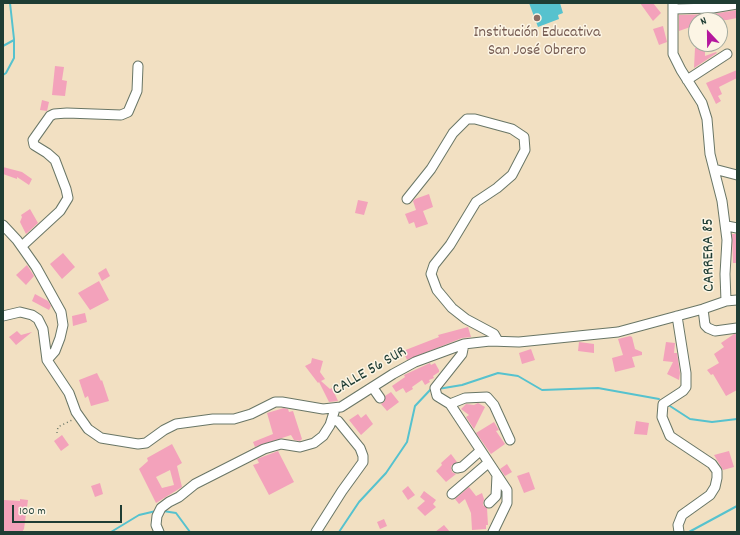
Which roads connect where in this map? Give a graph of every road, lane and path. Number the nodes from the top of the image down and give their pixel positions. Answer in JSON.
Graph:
{"nodes":[{"id":1,"x":737,"y":4,"type":"edge"},
{"id":2,"x":674,"y":6,"type":"edge"},
{"id":3,"x":727,"y":54,"type":"dead end"},
{"id":4,"x":138,"y":66,"type":"dead end"},
{"id":5,"x":687,"y":80,"type":"junction"},
{"id":6,"x":714,"y":169,"type":"junction"},
{"id":7,"x":737,"y":175,"type":"edge"},
{"id":8,"x":407,"y":199,"type":"dead end"},
{"id":9,"x":3,"y":225,"type":"edge"},
{"id":10,"x":726,"y":226,"type":"junction"},
{"id":11,"x":737,"y":228,"type":"edge"},
{"id":12,"x":22,"y":246,"type":"junction"},
{"id":13,"x":726,"y":300,"type":"junction"},
{"id":14,"x":737,"y":300,"type":"edge"},
{"id":15,"x":703,"y":309,"type":"junction"},
{"id":16,"x":3,"y":316,"type":"edge"},
{"id":17,"x":678,"y":316,"type":"junction"},
{"id":18,"x":737,"y":328,"type":"edge"},
{"id":19,"x":498,"y":341,"type":"junction"},
{"id":20,"x":464,"y":344,"type":"junction"},
{"id":21,"x":47,"y":360,"type":"junction"},
{"id":22,"x":373,"y":388,"type":"junction"},
{"id":23,"x":380,"y":398,"type":"dead end"},
{"id":24,"x":450,"y":404,"type":"junction"},
{"id":25,"x":334,"y":409,"type":"junction"},
{"id":26,"x":79,"y":417,"type":"junction"},
{"id":27,"x":332,"y":420,"type":"junction"},
{"id":28,"x":57,"y":433,"type":"dead end"},
{"id":29,"x":510,"y":440,"type":"dead end"},
{"id":30,"x":480,"y":451,"type":"junction"},
{"id":31,"x":488,"y":463,"type":"junction"},
{"id":32,"x":457,"y":468,"type":"dead end"},
{"id":33,"x":497,"y":475,"type":"junction"},
{"id":34,"x":452,"y":494,"type":"dead end"},
{"id":35,"x":489,"y":503,"type":"dead end"},
{"id":36,"x":159,"y":532,"type":"edge"},
{"id":37,"x":316,"y":532,"type":"edge"},
{"id":38,"x":493,"y":532,"type":"edge"},
{"id":39,"x":679,"y":532,"type":"edge"}],
"edges":[{"from":1,"to":2,"type":"street"},
{"from":2,"to":5,"type":"street","name":"CARRERA 85"},
{"from":3,"to":5,"type":"street"},
{"from":4,"to":12,"type":"street"},
{"from":5,"to":6,"type":"street","name":"CARRERA 85"},
{"from":6,"to":7,"type":"street"},
{"from":6,"to":10,"type":"street","name":"CARRERA 85"},
{"from":8,"to":19,"type":"street"},
{"from":9,"to":12,"type":"street"},
{"from":10,"to":11,"type":"street"},
{"from":10,"to":13,"type":"street","name":"CARRERA 85"},
{"from":12,"to":21,"type":"street"},
{"from":13,"to":14,"type":"street","name":"CALLE 56 SUR"},
{"from":13,"to":15,"type":"street","name":"CALLE 56 SUR"},
{"from":15,"to":17,"type":"street","name":"CALLE 56 SUR"},
{"from":15,"to":18,"type":"street"},
{"from":16,"to":21,"type":"street","name":"CALLE 56 SUR"},
{"from":17,"to":19,"type":"street","name":"CALLE 56 SUR"},
{"from":17,"to":39,"type":"street"},
{"from":19,"to":20,"type":"street","name":"CALLE 56 SUR"},
{"from":20,"to":22,"type":"street","name":"CALLE 56 SUR"},
{"from":20,"to":24,"type":"street"},
{"from":21,"to":26,"type":"street","name":"CALLE 56 SUR"},
{"from":22,"to":23,"type":"street"},
{"from":22,"to":25,"type":"street","name":"CALLE 56 SUR"},
{"from":24,"to":29,"type":"street"},
{"from":24,"to":30,"type":"street"},
{"from":25,"to":26,"type":"street","name":"CALLE 56 SUR"},
{"from":25,"to":27,"type":"street"},
{"from":26,"to":28,"type":"path"},
{"from":27,"to":36,"type":"street"},
{"from":27,"to":37,"type":"street"},
{"from":30,"to":31,"type":"street"},
{"from":30,"to":32,"type":"street"},
{"from":31,"to":33,"type":"street"},
{"from":31,"to":34,"type":"street"},
{"from":33,"to":35,"type":"street"},
{"from":33,"to":38,"type":"street"}]}
